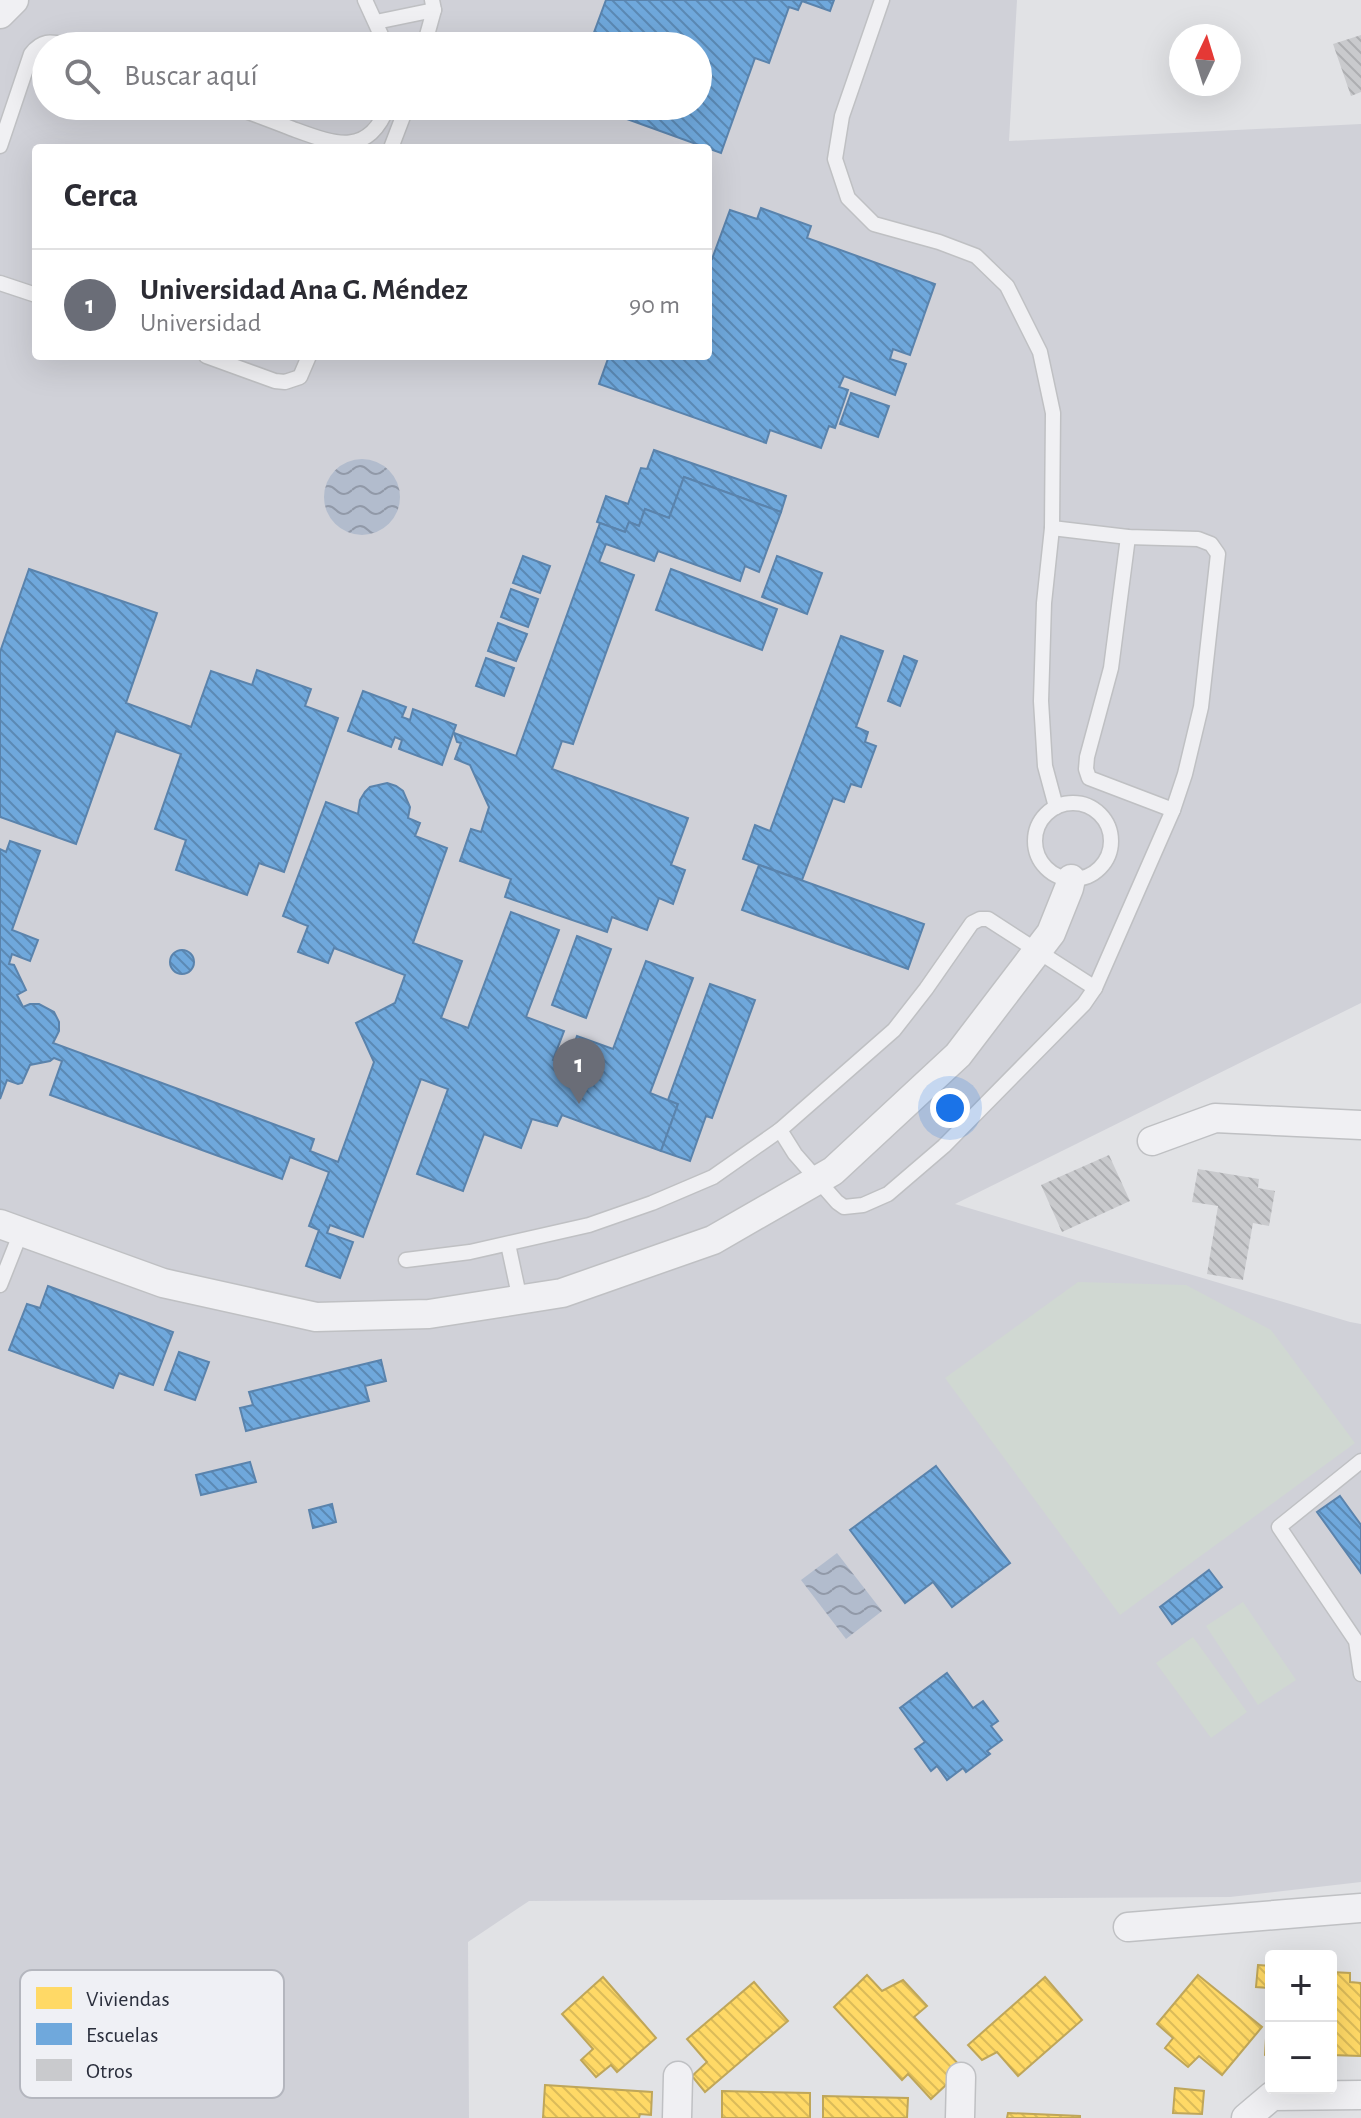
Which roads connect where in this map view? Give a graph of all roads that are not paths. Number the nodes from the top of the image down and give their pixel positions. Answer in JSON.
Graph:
{"nodes":[{"id":1,"x":14,"y":0,"type":"edge"},
{"id":2,"x":365,"y":0,"type":"edge"},
{"id":3,"x":882,"y":0,"type":"edge"},
{"id":4,"x":433,"y":5,"type":"edge"},
{"id":5,"x":0,"y":14,"type":"edge"},
{"id":6,"x":376,"y":22,"type":"junction"},
{"id":7,"x":380,"y":32,"type":"edge"},
{"id":8,"x":427,"y":32,"type":"edge"},
{"id":9,"x":32,"y":53,"type":"edge"},
{"id":10,"x":270,"y":120,"type":"edge"},
{"id":11,"x":382,"y":120,"type":"edge"},
{"id":12,"x":402,"y":120,"type":"edge"},
{"id":13,"x":393,"y":144,"type":"edge"},
{"id":14,"x":0,"y":146,"type":"edge"},
{"id":15,"x":0,"y":283,"type":"edge"},
{"id":16,"x":32,"y":294,"type":"edge"},
{"id":17,"x":217,"y":360,"type":"edge"},
{"id":18,"x":307,"y":360,"type":"edge"},
{"id":19,"x":1052,"y":528,"type":"junction"},
{"id":20,"x":1128,"y":537,"type":"junction"},
{"id":21,"x":1056,"y":807,"type":"junction"},
{"id":22,"x":1173,"y":810,"type":"junction"},
{"id":23,"x":1071,"y":879,"type":"junction"},
{"id":24,"x":1037,"y":951,"type":"junction"},
{"id":25,"x":1095,"y":988,"type":"junction"},
{"id":26,"x":1361,"y":1125,"type":"edge"},
{"id":27,"x":780,"y":1130,"type":"junction"},
{"id":28,"x":1152,"y":1141,"type":"dead end"},
{"id":29,"x":818,"y":1181,"type":"junction"},
{"id":30,"x":11,"y":1228,"type":"edge"},
{"id":31,"x":508,"y":1244,"type":"junction"},
{"id":32,"x":406,"y":1260,"type":"dead end"},
{"id":33,"x":0,"y":1285,"type":"edge"},
{"id":34,"x":520,"y":1300,"type":"junction"},
{"id":35,"x":1361,"y":1461,"type":"edge"},
{"id":36,"x":1361,"y":1674,"type":"edge"},
{"id":37,"x":1361,"y":1908,"type":"edge"},
{"id":38,"x":1128,"y":1927,"type":"dead end"},
{"id":39,"x":678,"y":2076,"type":"dead end"},
{"id":40,"x":961,"y":2077,"type":"dead end"},
{"id":41,"x":1361,"y":2095,"type":"edge"},
{"id":42,"x":677,"y":2118,"type":"edge"},
{"id":43,"x":960,"y":2118,"type":"edge"},
{"id":44,"x":1246,"y":2118,"type":"edge"}],
"edges":[{"from":1,"to":5,"type":"street"},
{"from":2,"to":6,"type":"lane"},
{"from":3,"to":19,"type":"lane"},
{"from":4,"to":6,"type":"lane"},
{"from":4,"to":8,"type":"lane"},
{"from":6,"to":7,"type":"lane"},
{"from":9,"to":14,"type":"lane"},
{"from":10,"to":11,"type":"lane"},
{"from":12,"to":13,"type":"lane"},
{"from":15,"to":16,"type":"lane"},
{"from":17,"to":18,"type":"lane"},
{"from":19,"to":20,"type":"lane"},
{"from":19,"to":21,"type":"lane"},
{"from":20,"to":22,"type":"lane"},
{"from":20,"to":22,"type":"lane"},
{"from":21,"to":23,"type":"lane"},
{"from":21,"to":23,"type":"lane"},
{"from":22,"to":25,"type":"lane"},
{"from":23,"to":24,"type":"street"},
{"from":24,"to":25,"type":"lane"},
{"from":24,"to":27,"type":"lane"},
{"from":24,"to":29,"type":"street"},
{"from":25,"to":29,"type":"lane"},
{"from":26,"to":28,"type":"street"},
{"from":27,"to":29,"type":"lane"},
{"from":27,"to":31,"type":"lane"},
{"from":29,"to":34,"type":"street"},
{"from":30,"to":33,"type":"lane"},
{"from":30,"to":34,"type":"street"},
{"from":31,"to":32,"type":"lane"},
{"from":31,"to":34,"type":"lane"},
{"from":35,"to":36,"type":"lane"},
{"from":37,"to":38,"type":"street"},
{"from":39,"to":42,"type":"street"},
{"from":40,"to":43,"type":"street"},
{"from":41,"to":44,"type":"street"}]}
